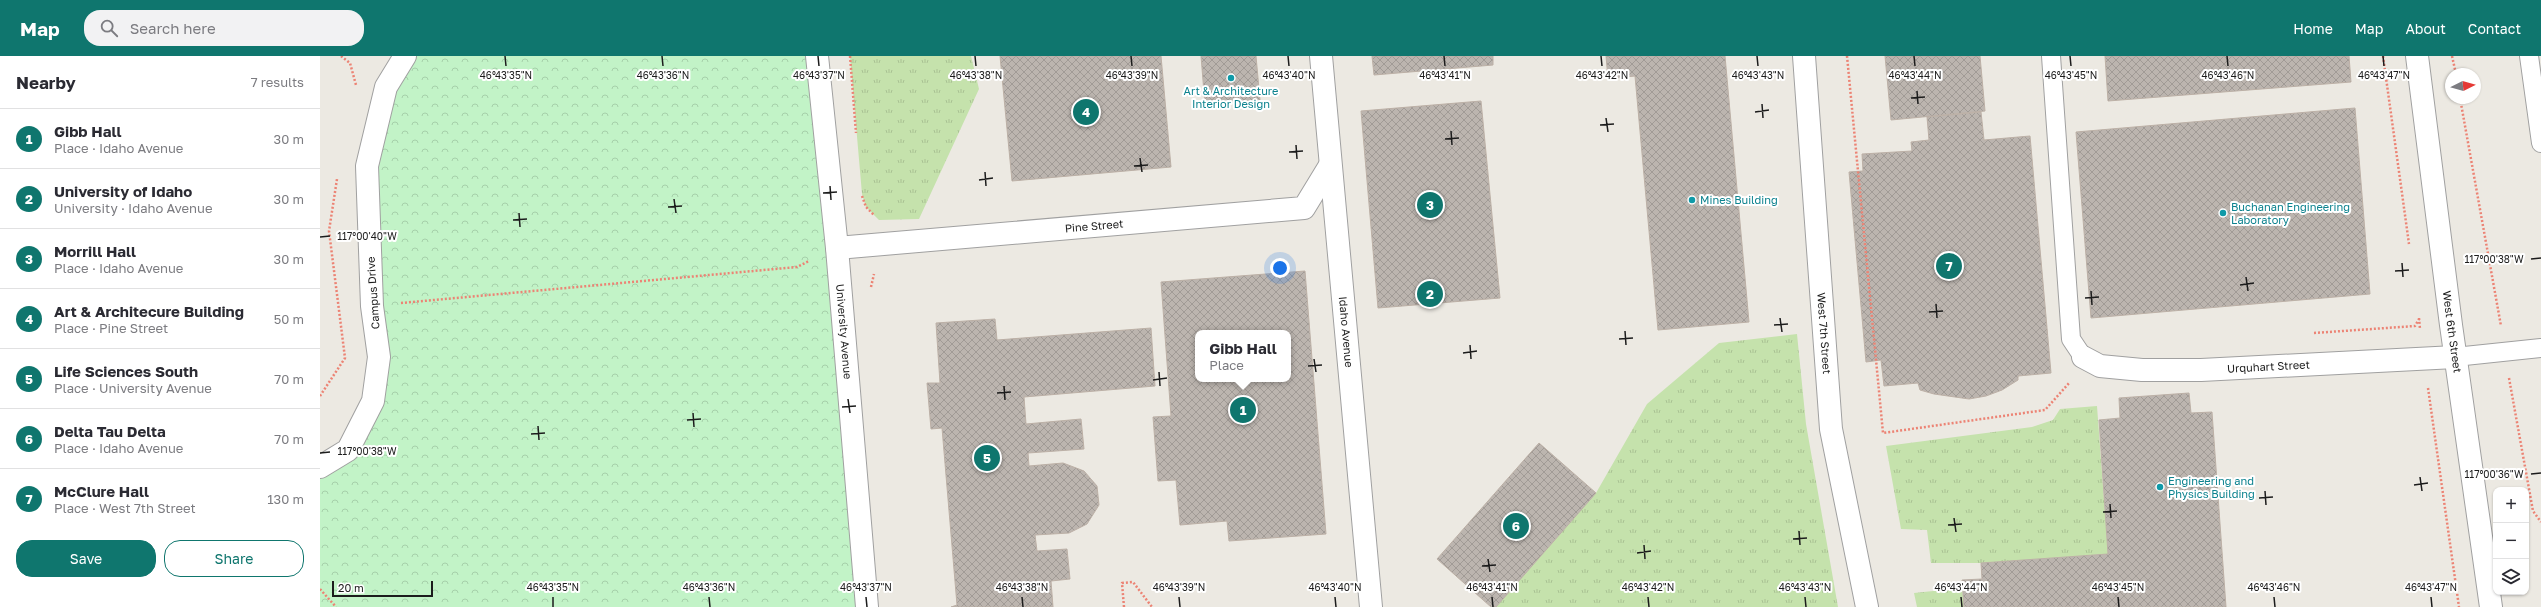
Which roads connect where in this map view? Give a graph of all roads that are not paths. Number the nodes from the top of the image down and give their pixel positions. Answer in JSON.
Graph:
{"nodes":[{"id":1,"x":405,"y":56,"type":"edge"},
{"id":2,"x":817,"y":56,"type":"edge"},
{"id":3,"x":1321,"y":56,"type":"edge"},
{"id":4,"x":1804,"y":56,"type":"edge"},
{"id":5,"x":2051,"y":56,"type":"edge"},
{"id":6,"x":2418,"y":56,"type":"edge"},
{"id":7,"x":2529,"y":56,"type":"edge"},
{"id":8,"x":2541,"y":143,"type":"edge"},
{"id":9,"x":1329,"y":167,"type":"junction"},
{"id":10,"x":837,"y":248,"type":"junction"},
{"id":11,"x":2541,"y":348,"type":"edge"},
{"id":12,"x":2083,"y":357,"type":"joint"},
{"id":13,"x":2455,"y":357,"type":"junction"},
{"id":14,"x":320,"y":467,"type":"edge"},
{"id":15,"x":867,"y":607,"type":"edge"},
{"id":16,"x":1371,"y":607,"type":"edge"},
{"id":17,"x":1867,"y":607,"type":"edge"},
{"id":18,"x":2491,"y":607,"type":"edge"}],
"edges":[{"from":1,"to":14,"type":"street","name":"Campus Drive"},
{"from":2,"to":10,"type":"street","name":"University Avenue"},
{"from":3,"to":9,"type":"street","name":"Idaho Avenue"},
{"from":4,"to":17,"type":"street","name":"West 7th Street"},
{"from":5,"to":12,"type":"lane"},
{"from":6,"to":13,"type":"street","name":"West 6th Street"},
{"from":7,"to":8,"type":"lane"},
{"from":9,"to":10,"type":"street","name":"Pine Street"},
{"from":9,"to":16,"type":"street","name":"Idaho Avenue"},
{"from":10,"to":15,"type":"street","name":"University Avenue"},
{"from":11,"to":13,"type":"lane"},
{"from":12,"to":13,"type":"street","name":"Urquhart Street"},
{"from":13,"to":18,"type":"street","name":"West 6th Street"}]}
